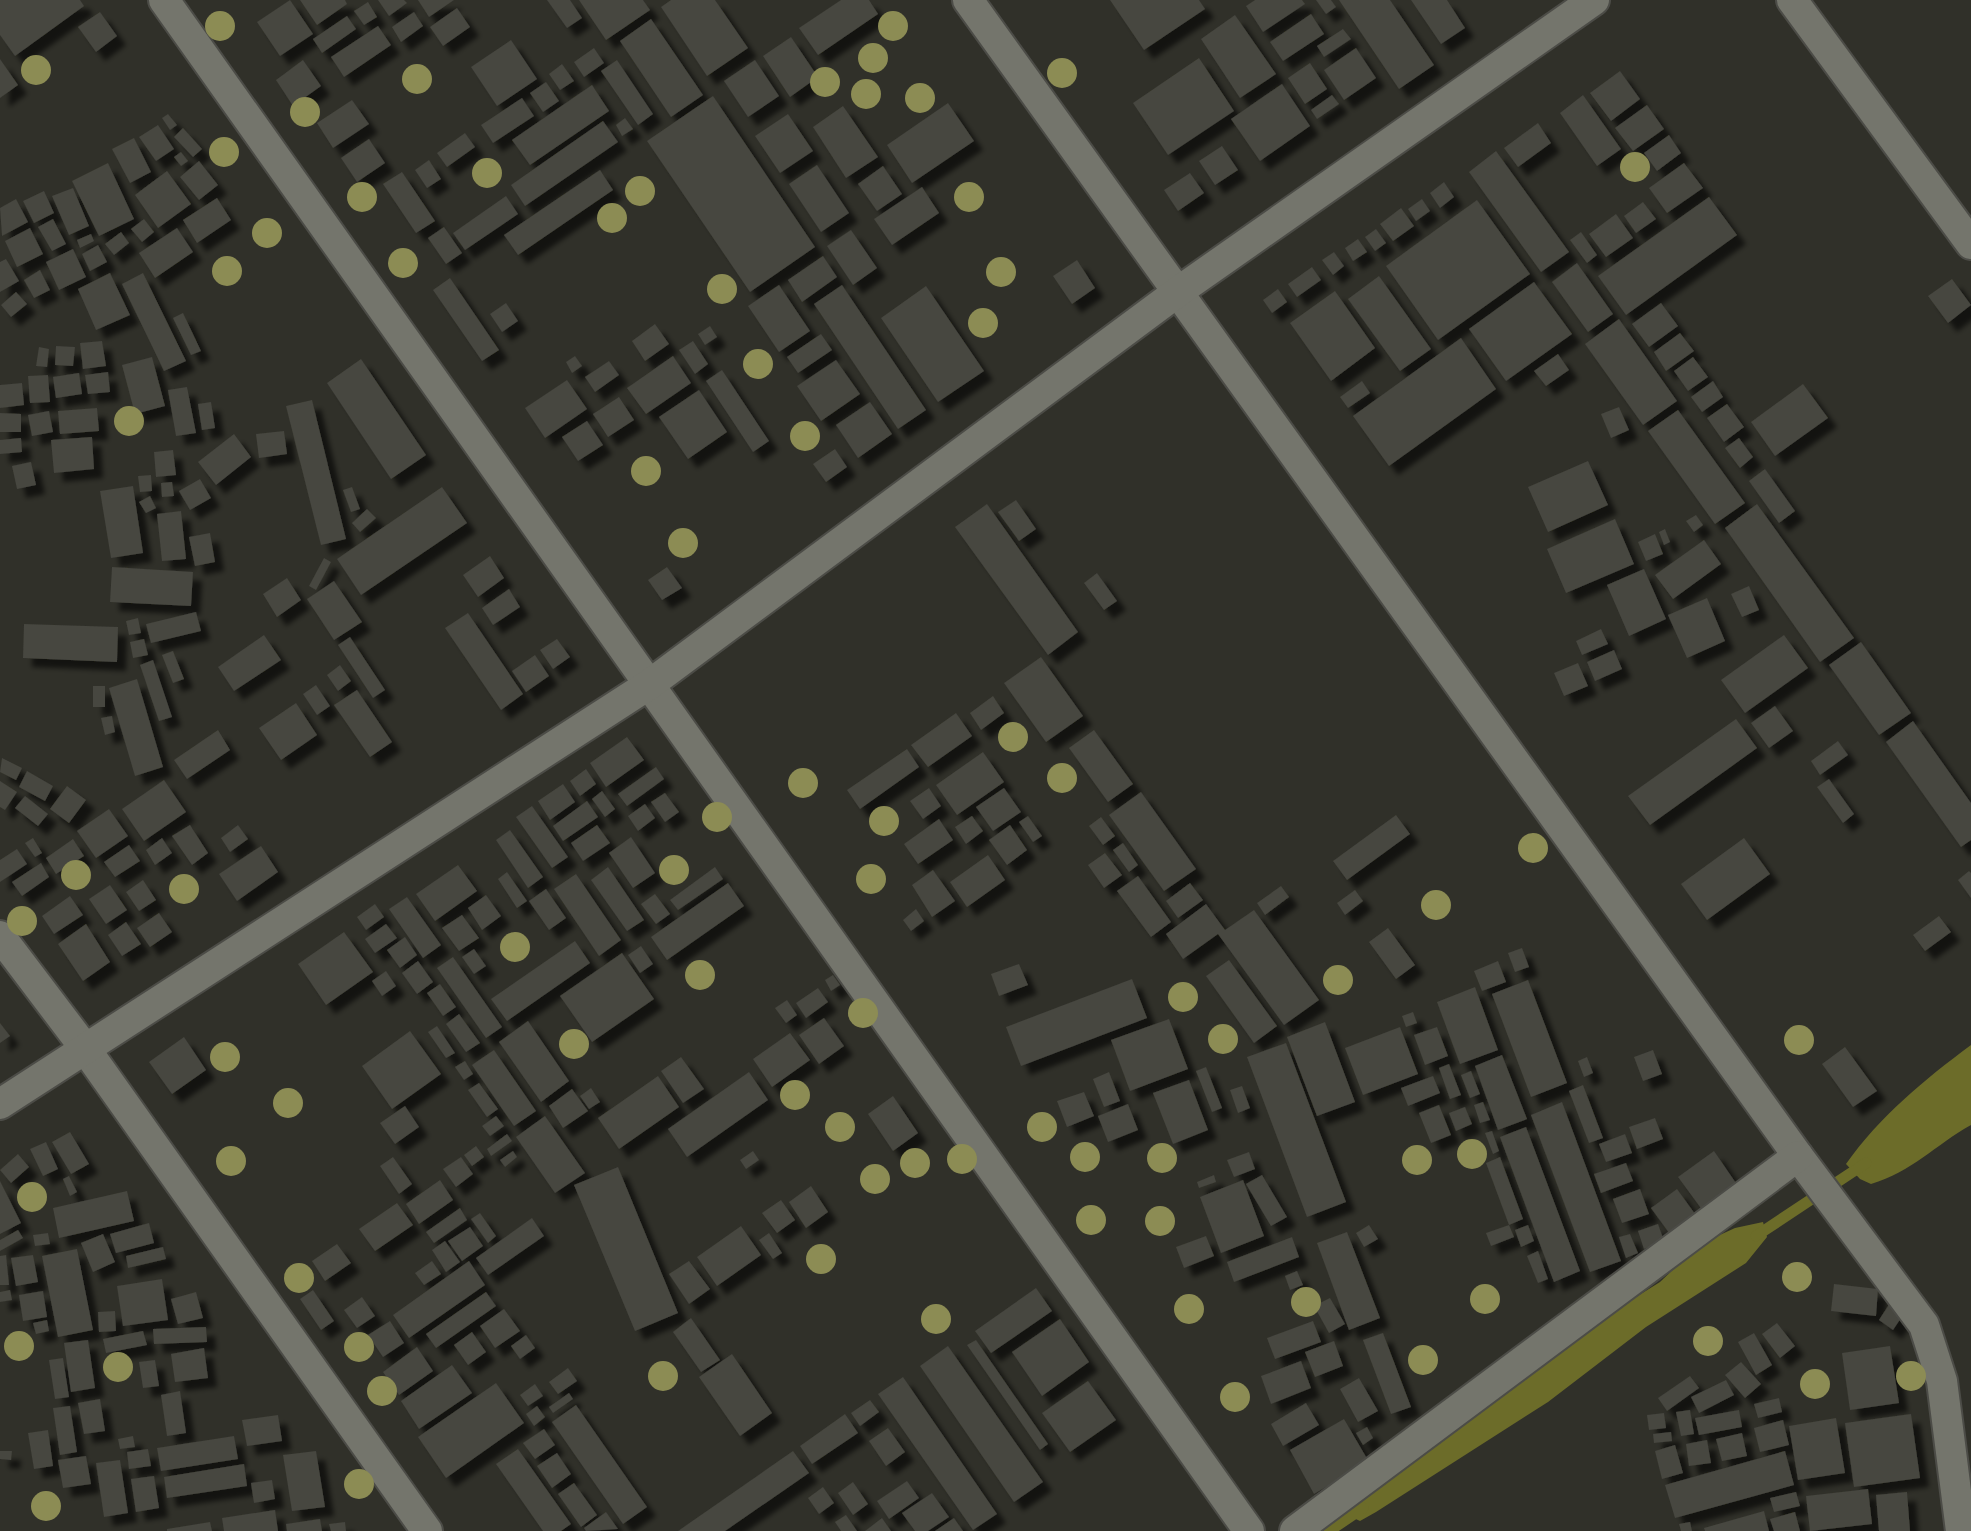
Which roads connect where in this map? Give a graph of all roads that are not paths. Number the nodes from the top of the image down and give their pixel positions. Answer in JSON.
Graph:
{"nodes":[{"id":1,"x":164,"y":0,"type":"edge"},
{"id":2,"x":968,"y":0,"type":"edge"},
{"id":3,"x":1594,"y":0,"type":"edge"},
{"id":4,"x":1792,"y":0,"type":"edge"},
{"id":5,"x":1971,"y":244,"type":"edge"},
{"id":6,"x":1179,"y":291,"type":"junction"},
{"id":7,"x":650,"y":684,"type":"junction"},
{"id":8,"x":0,"y":936,"type":"edge"},
{"id":9,"x":84,"y":1048,"type":"junction"},
{"id":10,"x":0,"y":1104,"type":"edge"},
{"id":11,"x":1803,"y":1163,"type":"junction"},
{"id":12,"x":427,"y":1531,"type":"edge"},
{"id":13,"x":1249,"y":1531,"type":"edge"},
{"id":14,"x":1295,"y":1531,"type":"edge"},
{"id":15,"x":1961,"y":1531,"type":"edge"}],
"edges":[{"from":1,"to":7,"type":"street"},
{"from":2,"to":6,"type":"street"},
{"from":3,"to":6,"type":"street"},
{"from":4,"to":5,"type":"street"},
{"from":6,"to":7,"type":"street"},
{"from":6,"to":11,"type":"street"},
{"from":7,"to":9,"type":"street"},
{"from":7,"to":13,"type":"street"},
{"from":8,"to":9,"type":"street"},
{"from":9,"to":10,"type":"street"},
{"from":9,"to":12,"type":"street"},
{"from":11,"to":14,"type":"street"},
{"from":11,"to":15,"type":"street"}]}
